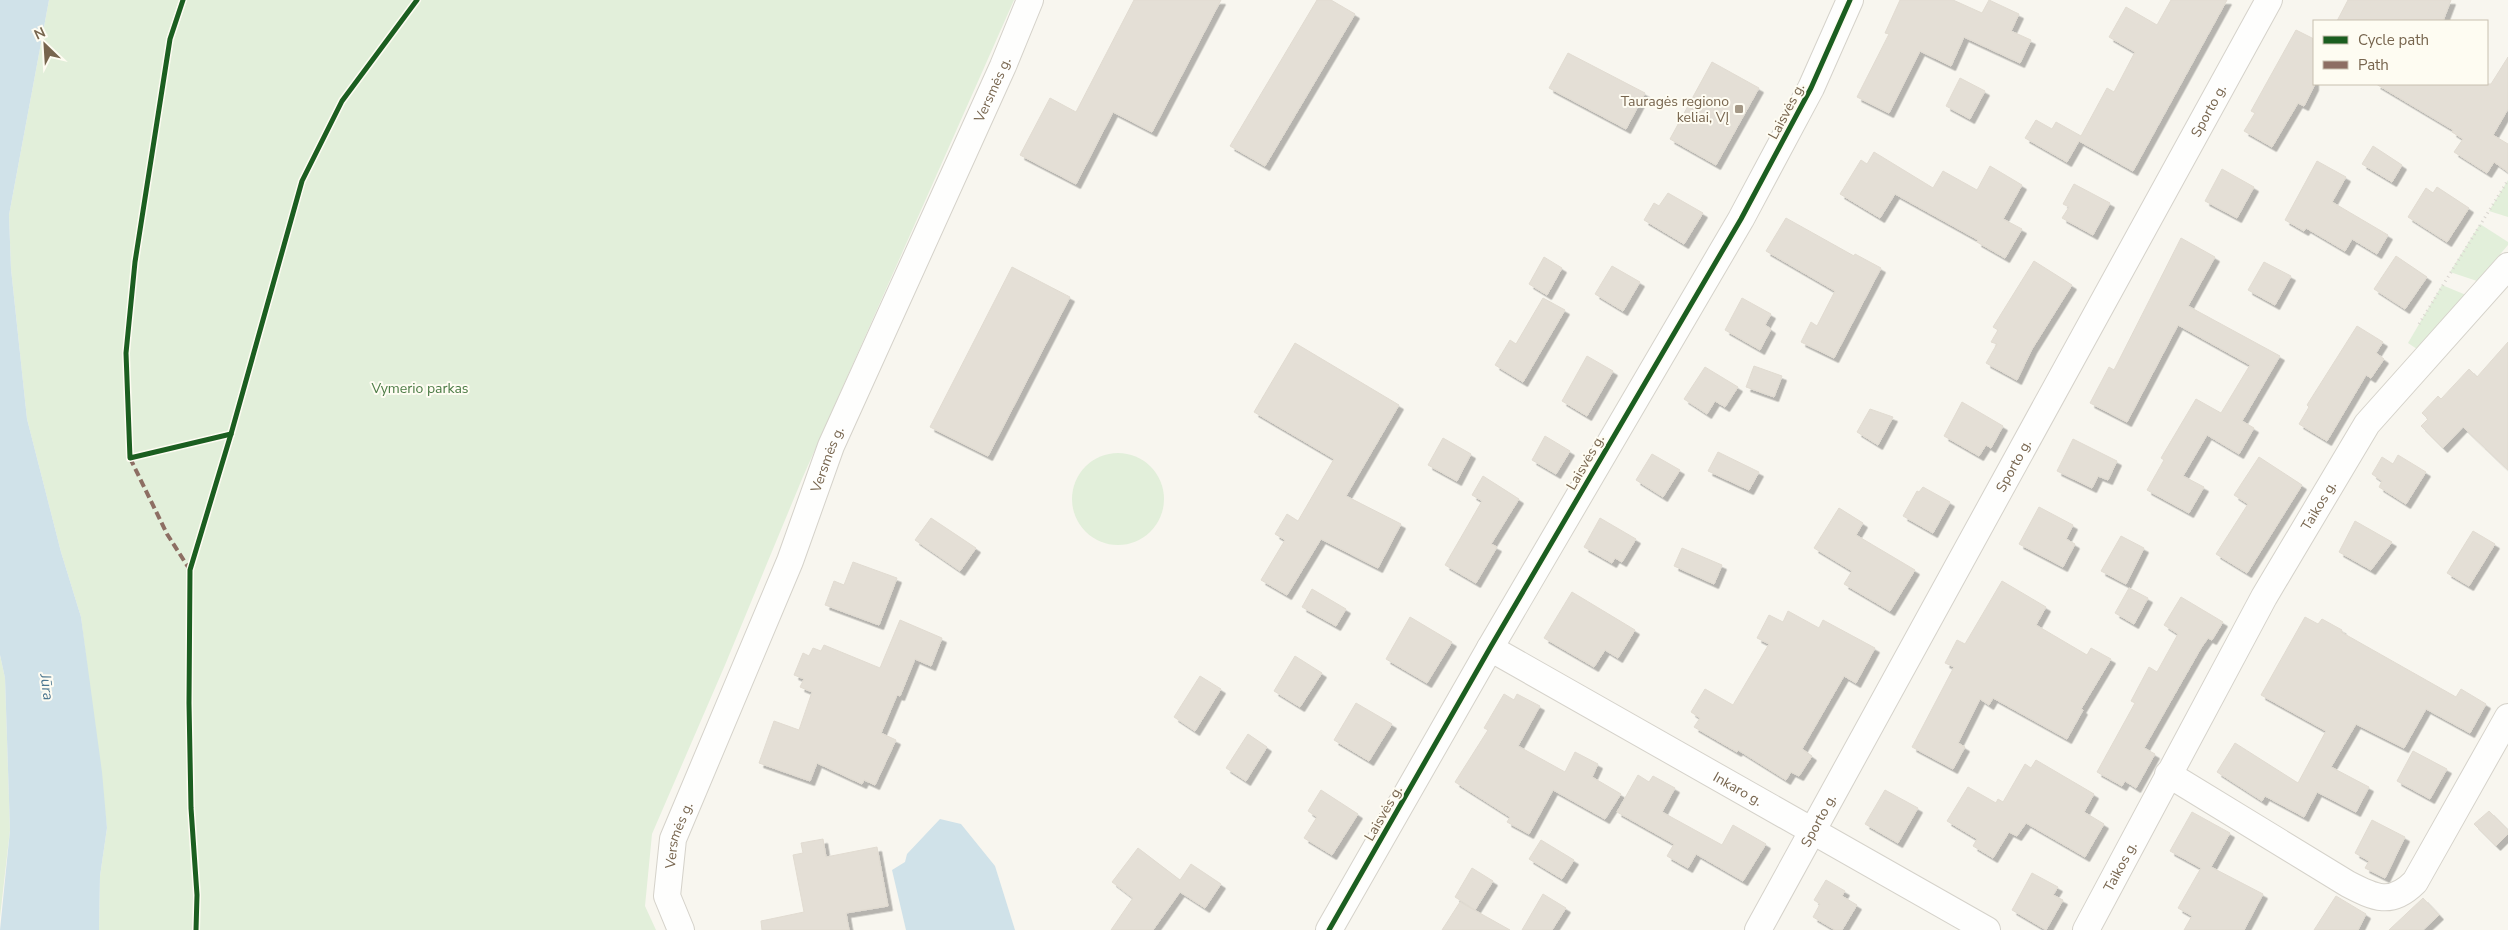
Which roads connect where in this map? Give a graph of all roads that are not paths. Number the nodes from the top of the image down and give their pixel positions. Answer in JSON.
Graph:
{"nodes":[{"id":1,"x":1030,"y":0,"type":"edge"},
{"id":2,"x":1850,"y":0,"type":"edge"},
{"id":3,"x":2269,"y":0,"type":"edge"},
{"id":4,"x":2508,"y":266,"type":"edge"},
{"id":5,"x":1490,"y":648,"type":"junction"},
{"id":6,"x":2508,"y":717,"type":"edge"},
{"id":7,"x":2168,"y":774,"type":"junction"},
{"id":8,"x":1813,"y":832,"type":"junction"},
{"id":9,"x":682,"y":930,"type":"edge"},
{"id":10,"x":1329,"y":930,"type":"edge"},
{"id":11,"x":1758,"y":930,"type":"edge"},
{"id":12,"x":1987,"y":930,"type":"edge"},
{"id":13,"x":2086,"y":930,"type":"edge"}],
"edges":[{"from":1,"to":9,"type":"street","name":"Versmės g."},
{"from":2,"to":5,"type":"street","name":"Laisvės g."},
{"from":3,"to":8,"type":"street","name":"Sporto g."},
{"from":4,"to":7,"type":"street","name":"Taikos g."},
{"from":5,"to":8,"type":"street","name":"Inkaro g."},
{"from":5,"to":10,"type":"street","name":"Laisvės g."},
{"from":6,"to":7,"type":"street"},
{"from":7,"to":13,"type":"street","name":"Taikos g."},
{"from":8,"to":11,"type":"street","name":"Sporto g."},
{"from":8,"to":12,"type":"street","name":"Inkaro g."}]}
